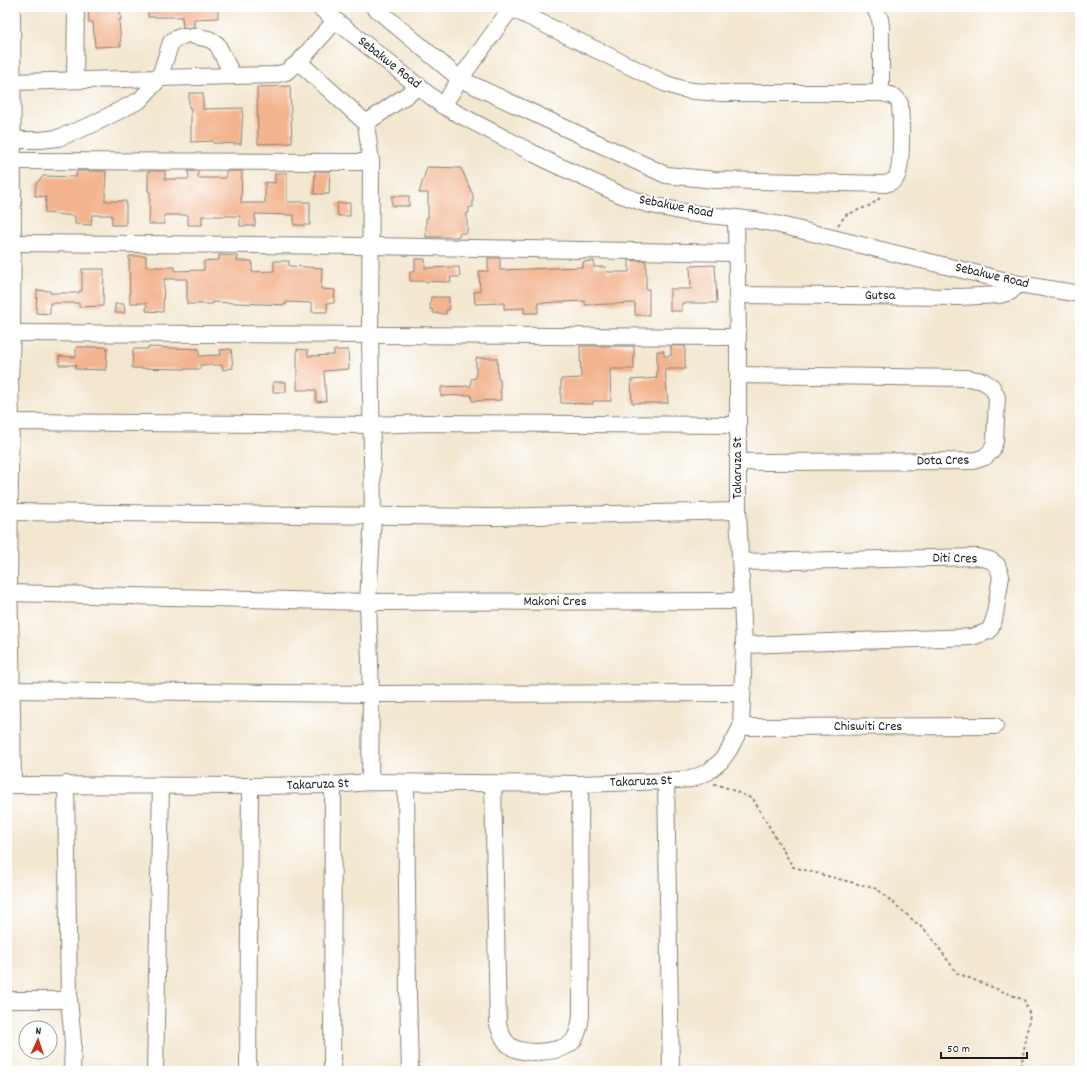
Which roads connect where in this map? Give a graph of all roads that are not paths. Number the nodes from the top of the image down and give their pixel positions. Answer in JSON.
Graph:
{"nodes":[{"id":1,"x":12,"y":7,"type":"edge"},
{"id":2,"x":76,"y":7,"type":"edge"},
{"id":3,"x":319,"y":7,"type":"edge"},
{"id":4,"x":374,"y":7,"type":"edge"},
{"id":5,"x":874,"y":7,"type":"edge"},
{"id":6,"x":511,"y":8,"type":"edge"},
{"id":7,"x":335,"y":20,"type":"junction"},
{"id":8,"x":10,"y":24,"type":"edge"},
{"id":9,"x":299,"y":62,"type":"junction"},
{"id":10,"x":233,"y":76,"type":"junction"},
{"id":11,"x":159,"y":78,"type":"junction"},
{"id":12,"x":460,"y":79,"type":"junction"},
{"id":13,"x":75,"y":80,"type":"junction"},
{"id":14,"x":13,"y":82,"type":"junction"},
{"id":15,"x":420,"y":86,"type":"junction"},
{"id":16,"x":881,"y":93,"type":"junction"},
{"id":17,"x":443,"y":106,"type":"junction"},
{"id":18,"x":10,"y":113,"type":"edge"},
{"id":19,"x":366,"y":123,"type":"junction"},
{"id":20,"x":13,"y":140,"type":"junction"},
{"id":21,"x":13,"y":161,"type":"junction"},
{"id":22,"x":371,"y":162,"type":"junction"},
{"id":23,"x":10,"y":202,"type":"edge"},
{"id":24,"x":736,"y":218,"type":"junction"},
{"id":25,"x":13,"y":242,"type":"junction"},
{"id":26,"x":370,"y":246,"type":"junction"},
{"id":27,"x":736,"y":254,"type":"junction"},
{"id":28,"x":1019,"y":284,"type":"junction"},
{"id":29,"x":10,"y":291,"type":"edge"},
{"id":30,"x":1080,"y":294,"type":"edge"},
{"id":31,"x":737,"y":296,"type":"junction"},
{"id":32,"x":12,"y":333,"type":"junction"},
{"id":33,"x":370,"y":334,"type":"junction"},
{"id":34,"x":738,"y":337,"type":"junction"},
{"id":35,"x":738,"y":375,"type":"junction"},
{"id":36,"x":8,"y":379,"type":"edge"},
{"id":37,"x":11,"y":422,"type":"junction"},
{"id":38,"x":371,"y":425,"type":"junction"},
{"id":39,"x":737,"y":425,"type":"junction"},
{"id":40,"x":738,"y":462,"type":"junction"},
{"id":41,"x":8,"y":470,"type":"edge"},
{"id":42,"x":738,"y":511,"type":"junction"},
{"id":43,"x":10,"y":512,"type":"junction"},
{"id":44,"x":373,"y":516,"type":"junction"},
{"id":45,"x":8,"y":556,"type":"edge"},
{"id":46,"x":741,"y":562,"type":"junction"},
{"id":47,"x":9,"y":593,"type":"junction"},
{"id":48,"x":742,"y":601,"type":"junction"},
{"id":49,"x":368,"y":602,"type":"junction"},
{"id":50,"x":744,"y":645,"type":"junction"},
{"id":51,"x":9,"y":646,"type":"edge"},
{"id":52,"x":11,"y":690,"type":"junction"},
{"id":53,"x":742,"y":693,"type":"junction"},
{"id":54,"x":371,"y":694,"type":"junction"},
{"id":55,"x":995,"y":726,"type":"dead end"},
{"id":56,"x":741,"y":727,"type":"junction"},
{"id":57,"x":9,"y":735,"type":"edge"},
{"id":58,"x":370,"y":782,"type":"junction"},
{"id":59,"x":666,"y":782,"type":"junction"},
{"id":60,"x":406,"y":783,"type":"junction"},
{"id":61,"x":493,"y":783,"type":"junction"},
{"id":62,"x":66,"y":784,"type":"junction"},
{"id":63,"x":580,"y":784,"type":"junction"},
{"id":64,"x":10,"y":785,"type":"edge"},
{"id":65,"x":333,"y":785,"type":"junction"},
{"id":66,"x":161,"y":786,"type":"junction"},
{"id":67,"x":250,"y":786,"type":"junction"},
{"id":68,"x":7,"y":1000,"type":"edge"},
{"id":69,"x":69,"y":1000,"type":"junction"},
{"id":70,"x":72,"y":1071,"type":"edge"},
{"id":71,"x":155,"y":1071,"type":"edge"},
{"id":72,"x":248,"y":1071,"type":"edge"},
{"id":73,"x":332,"y":1071,"type":"edge"},
{"id":74,"x":410,"y":1071,"type":"edge"},
{"id":75,"x":671,"y":1071,"type":"edge"}],
"edges":[{"from":1,"to":8,"type":"street"},
{"from":2,"to":13,"type":"street"},
{"from":3,"to":7,"type":"street","name":"Sebakwe Road"},
{"from":4,"to":12,"type":"street"},
{"from":5,"to":16,"type":"street"},
{"from":6,"to":12,"type":"street"},
{"from":6,"to":16,"type":"street"},
{"from":7,"to":9,"type":"street"},
{"from":7,"to":15,"type":"street","name":"Sebakwe Road"},
{"from":8,"to":14,"type":"street"},
{"from":9,"to":10,"type":"street"},
{"from":9,"to":19,"type":"street"},
{"from":10,"to":11,"type":"street"},
{"from":10,"to":11,"type":"street"},
{"from":11,"to":13,"type":"street"},
{"from":11,"to":20,"type":"street"},
{"from":12,"to":16,"type":"street"},
{"from":12,"to":17,"type":"street"},
{"from":13,"to":14,"type":"street"},
{"from":14,"to":18,"type":"street"},
{"from":15,"to":17,"type":"street","name":"Sebakwe Road"},
{"from":15,"to":19,"type":"street"},
{"from":17,"to":24,"type":"street","name":"Sebakwe Road"},
{"from":18,"to":20,"type":"street"},
{"from":19,"to":22,"type":"street"},
{"from":20,"to":21,"type":"street"},
{"from":21,"to":22,"type":"street"},
{"from":21,"to":23,"type":"street"},
{"from":22,"to":26,"type":"street"},
{"from":23,"to":25,"type":"street"},
{"from":24,"to":27,"type":"street","name":"Takaruza St"},
{"from":24,"to":28,"type":"street","name":"Sebakwe Road"},
{"from":25,"to":26,"type":"street"},
{"from":25,"to":29,"type":"street"},
{"from":26,"to":27,"type":"street"},
{"from":26,"to":33,"type":"street"},
{"from":27,"to":31,"type":"street","name":"Takaruza St"},
{"from":28,"to":30,"type":"street","name":"Sebakwe Road"},
{"from":28,"to":31,"type":"street","name":"Gutsa"},
{"from":29,"to":32,"type":"street"},
{"from":31,"to":34,"type":"street","name":"Takaruza St"},
{"from":32,"to":33,"type":"street"},
{"from":32,"to":36,"type":"street"},
{"from":33,"to":34,"type":"street"},
{"from":33,"to":38,"type":"street"},
{"from":34,"to":35,"type":"street","name":"Takaruza St"},
{"from":35,"to":39,"type":"street","name":"Takaruza St"},
{"from":35,"to":40,"type":"street","name":"Dota Cres"},
{"from":36,"to":37,"type":"street"},
{"from":37,"to":38,"type":"street"},
{"from":37,"to":41,"type":"street"},
{"from":38,"to":39,"type":"street"},
{"from":38,"to":44,"type":"street"},
{"from":39,"to":40,"type":"street","name":"Takaruza St"},
{"from":40,"to":42,"type":"street","name":"Takaruza St"},
{"from":41,"to":43,"type":"street"},
{"from":42,"to":44,"type":"street"},
{"from":42,"to":46,"type":"street","name":"Takaruza St"},
{"from":43,"to":44,"type":"street"},
{"from":43,"to":45,"type":"street"},
{"from":44,"to":49,"type":"street"},
{"from":45,"to":47,"type":"street"},
{"from":46,"to":48,"type":"street","name":"Takaruza St"},
{"from":46,"to":50,"type":"street","name":"Diti Cres"},
{"from":47,"to":49,"type":"street","name":"Makoni Cres"},
{"from":47,"to":51,"type":"street"},
{"from":48,"to":49,"type":"street","name":"Makoni Cres"},
{"from":48,"to":50,"type":"street","name":"Takaruza St"},
{"from":49,"to":54,"type":"street"},
{"from":50,"to":53,"type":"street","name":"Takaruza St"},
{"from":51,"to":52,"type":"street"},
{"from":52,"to":54,"type":"street"},
{"from":52,"to":57,"type":"street"},
{"from":53,"to":54,"type":"street"},
{"from":53,"to":56,"type":"street","name":"Takaruza St"},
{"from":54,"to":58,"type":"street"},
{"from":55,"to":56,"type":"street","name":"Chiswiti Cres"},
{"from":56,"to":59,"type":"street","name":"Takaruza St"},
{"from":57,"to":64,"type":"street"},
{"from":58,"to":60,"type":"street","name":"Takaruza St"},
{"from":58,"to":65,"type":"street","name":"Takaruza St"},
{"from":59,"to":63,"type":"street","name":"Takaruza St"},
{"from":59,"to":75,"type":"street"},
{"from":60,"to":61,"type":"street","name":"Takaruza St"},
{"from":60,"to":74,"type":"street"},
{"from":61,"to":63,"type":"street","name":"Takaruza St"},
{"from":61,"to":63,"type":"street"},
{"from":62,"to":64,"type":"street","name":"Takaruza St"},
{"from":62,"to":66,"type":"street","name":"Takaruza St"},
{"from":62,"to":69,"type":"street"},
{"from":65,"to":67,"type":"street","name":"Takaruza St"},
{"from":65,"to":73,"type":"street"},
{"from":66,"to":67,"type":"street","name":"Takaruza St"},
{"from":66,"to":71,"type":"street"},
{"from":67,"to":72,"type":"street"},
{"from":68,"to":69,"type":"street"},
{"from":69,"to":70,"type":"street"}]}
